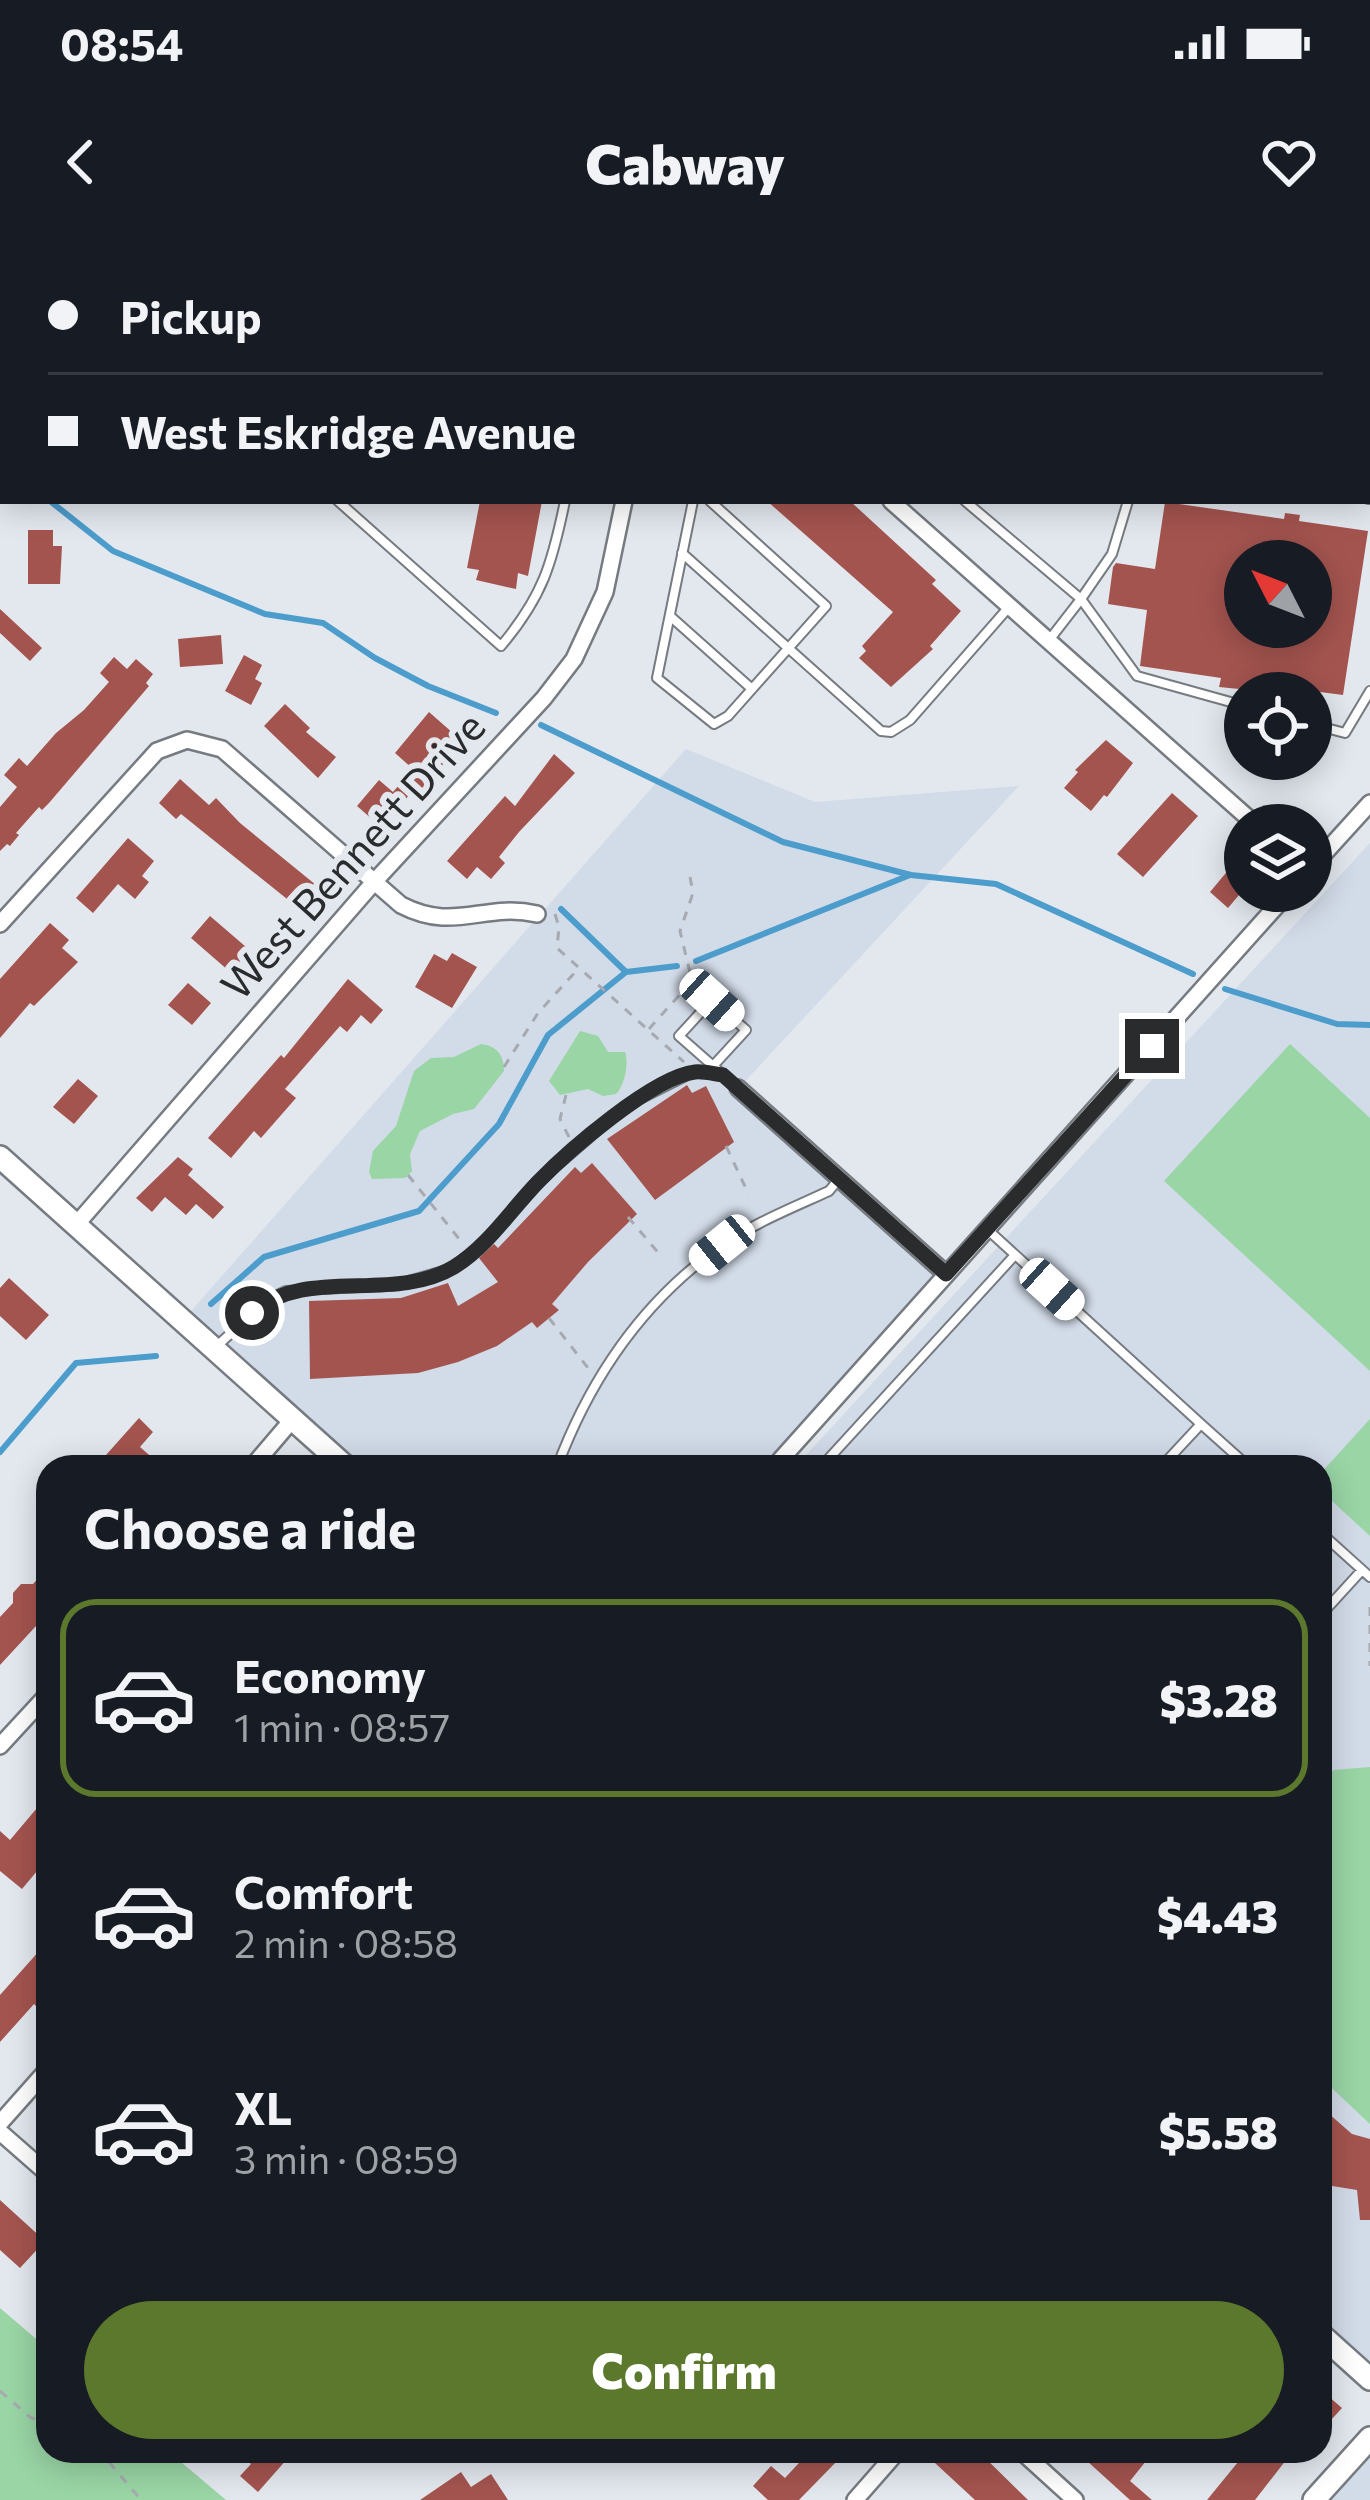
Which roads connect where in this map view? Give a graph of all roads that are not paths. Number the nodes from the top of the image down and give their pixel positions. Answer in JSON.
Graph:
{"nodes":[{"id":1,"x":341,"y":504,"type":"edge"},
{"id":2,"x":564,"y":504,"type":"edge"},
{"id":3,"x":623,"y":504,"type":"edge"},
{"id":4,"x":692,"y":504,"type":"edge"},
{"id":5,"x":713,"y":504,"type":"edge"},
{"id":6,"x":894,"y":504,"type":"edge"},
{"id":7,"x":969,"y":504,"type":"edge"},
{"id":8,"x":1127,"y":504,"type":"edge"},
{"id":9,"x":682,"y":553,"type":"junction"},
{"id":10,"x":1082,"y":599,"type":"junction"},
{"id":11,"x":1010,"y":606,"type":"junction"},
{"id":12,"x":670,"y":616,"type":"junction"},
{"id":13,"x":1048,"y":640,"type":"junction"},
{"id":14,"x":788,"y":648,"type":"junction"},
{"id":15,"x":752,"y":689,"type":"junction"},
{"id":16,"x":1370,"y":691,"type":"edge"},
{"id":17,"x":1224,"y":700,"type":"edge"},
{"id":18,"x":1332,"y":730,"type":"edge"},
{"id":19,"x":1370,"y":803,"type":"edge"},
{"id":20,"x":1232,"y":804,"type":"edge"},
{"id":21,"x":1332,"y":845,"type":"edge"},
{"id":22,"x":374,"y":882,"type":"junction"},
{"id":23,"x":541,"y":910,"type":"road end"},
{"id":24,"x":1271,"y":912,"type":"edge"},
{"id":25,"x":0,"y":924,"type":"edge"},
{"id":26,"x":712,"y":1066,"type":"junction"},
{"id":27,"x":723,"y":1075,"type":"junction"},
{"id":28,"x":738,"y":1088,"type":"joint"},
{"id":29,"x":0,"y":1157,"type":"edge"},
{"id":30,"x":840,"y":1178,"type":"junction"},
{"id":31,"x":75,"y":1226,"type":"junction"},
{"id":32,"x":987,"y":1229,"type":"junction"},
{"id":33,"x":1016,"y":1255,"type":"junction"},
{"id":34,"x":946,"y":1274,"type":"junction"},
{"id":35,"x":212,"y":1349,"type":"junction"},
{"id":36,"x":292,"y":1420,"type":"junction"},
{"id":37,"x":1201,"y":1424,"type":"junction"},
{"id":38,"x":262,"y":1455,"type":"edge"},
{"id":39,"x":332,"y":1455,"type":"edge"},
{"id":40,"x":561,"y":1455,"type":"edge"},
{"id":41,"x":785,"y":1455,"type":"edge"},
{"id":42,"x":832,"y":1455,"type":"edge"},
{"id":43,"x":1173,"y":1455,"type":"edge"},
{"id":44,"x":1236,"y":1455,"type":"edge"},
{"id":45,"x":1332,"y":1543,"type":"edge"},
{"id":46,"x":1366,"y":1574,"type":"edge"},
{"id":47,"x":1332,"y":1605,"type":"edge"},
{"id":48,"x":36,"y":1707,"type":"edge"},
{"id":49,"x":0,"y":1746,"type":"edge"},
{"id":50,"x":36,"y":2084,"type":"edge"},
{"id":51,"x":0,"y":2127,"type":"edge"},
{"id":52,"x":36,"y":2162,"type":"edge"},
{"id":53,"x":1332,"y":2345,"type":"edge"},
{"id":54,"x":1370,"y":2379,"type":"edge"},
{"id":55,"x":1370,"y":2438,"type":"edge"},
{"id":56,"x":887,"y":2463,"type":"edge"},
{"id":57,"x":1034,"y":2463,"type":"edge"},
{"id":58,"x":855,"y":2500,"type":"edge"},
{"id":59,"x":1075,"y":2500,"type":"edge"},
{"id":60,"x":1314,"y":2500,"type":"edge"}],
"edges":[{"from":1,"to":2,"type":"lane"},
{"from":3,"to":22,"type":"street","name":"West Bennett Drive"},
{"from":4,"to":9,"type":"lane"},
{"from":5,"to":14,"type":"lane"},
{"from":6,"to":11,"type":"street"},
{"from":7,"to":10,"type":"lane"},
{"from":8,"to":10,"type":"lane"},
{"from":9,"to":12,"type":"lane"},
{"from":9,"to":14,"type":"lane"},
{"from":10,"to":13,"type":"lane"},
{"from":10,"to":17,"type":"lane"},
{"from":11,"to":13,"type":"street"},
{"from":11,"to":14,"type":"lane"},
{"from":12,"to":15,"type":"lane"},
{"from":12,"to":15,"type":"lane"},
{"from":13,"to":20,"type":"street"},
{"from":14,"to":15,"type":"lane"},
{"from":16,"to":18,"type":"lane"},
{"from":19,"to":21,"type":"street"},
{"from":22,"to":23,"type":"street"},
{"from":22,"to":25,"type":"street"},
{"from":22,"to":31,"type":"street","name":"West Bennett Drive"},
{"from":24,"to":32,"type":"street"},
{"from":26,"to":26,"type":"lane"},
{"from":26,"to":27,"type":"lane"},
{"from":27,"to":28,"type":"lane"},
{"from":27,"to":35,"type":"lane"},
{"from":28,"to":30,"type":"street"},
{"from":29,"to":31,"type":"main road"},
{"from":30,"to":34,"type":"street"},
{"from":30,"to":40,"type":"lane"},
{"from":31,"to":35,"type":"main road"},
{"from":32,"to":33,"type":"lane"},
{"from":32,"to":34,"type":"street"},
{"from":33,"to":37,"type":"lane"},
{"from":33,"to":42,"type":"lane"},
{"from":34,"to":41,"type":"street"},
{"from":35,"to":36,"type":"main road"},
{"from":36,"to":38,"type":"street"},
{"from":36,"to":39,"type":"main road"},
{"from":37,"to":43,"type":"lane"},
{"from":37,"to":44,"type":"lane"},
{"from":45,"to":46,"type":"lane"},
{"from":46,"to":47,"type":"lane"},
{"from":48,"to":49,"type":"street"},
{"from":50,"to":51,"type":"street"},
{"from":51,"to":52,"type":"street"},
{"from":53,"to":54,"type":"main road"},
{"from":55,"to":60,"type":"main road"},
{"from":56,"to":58,"type":"street"},
{"from":57,"to":59,"type":"street"}]}
